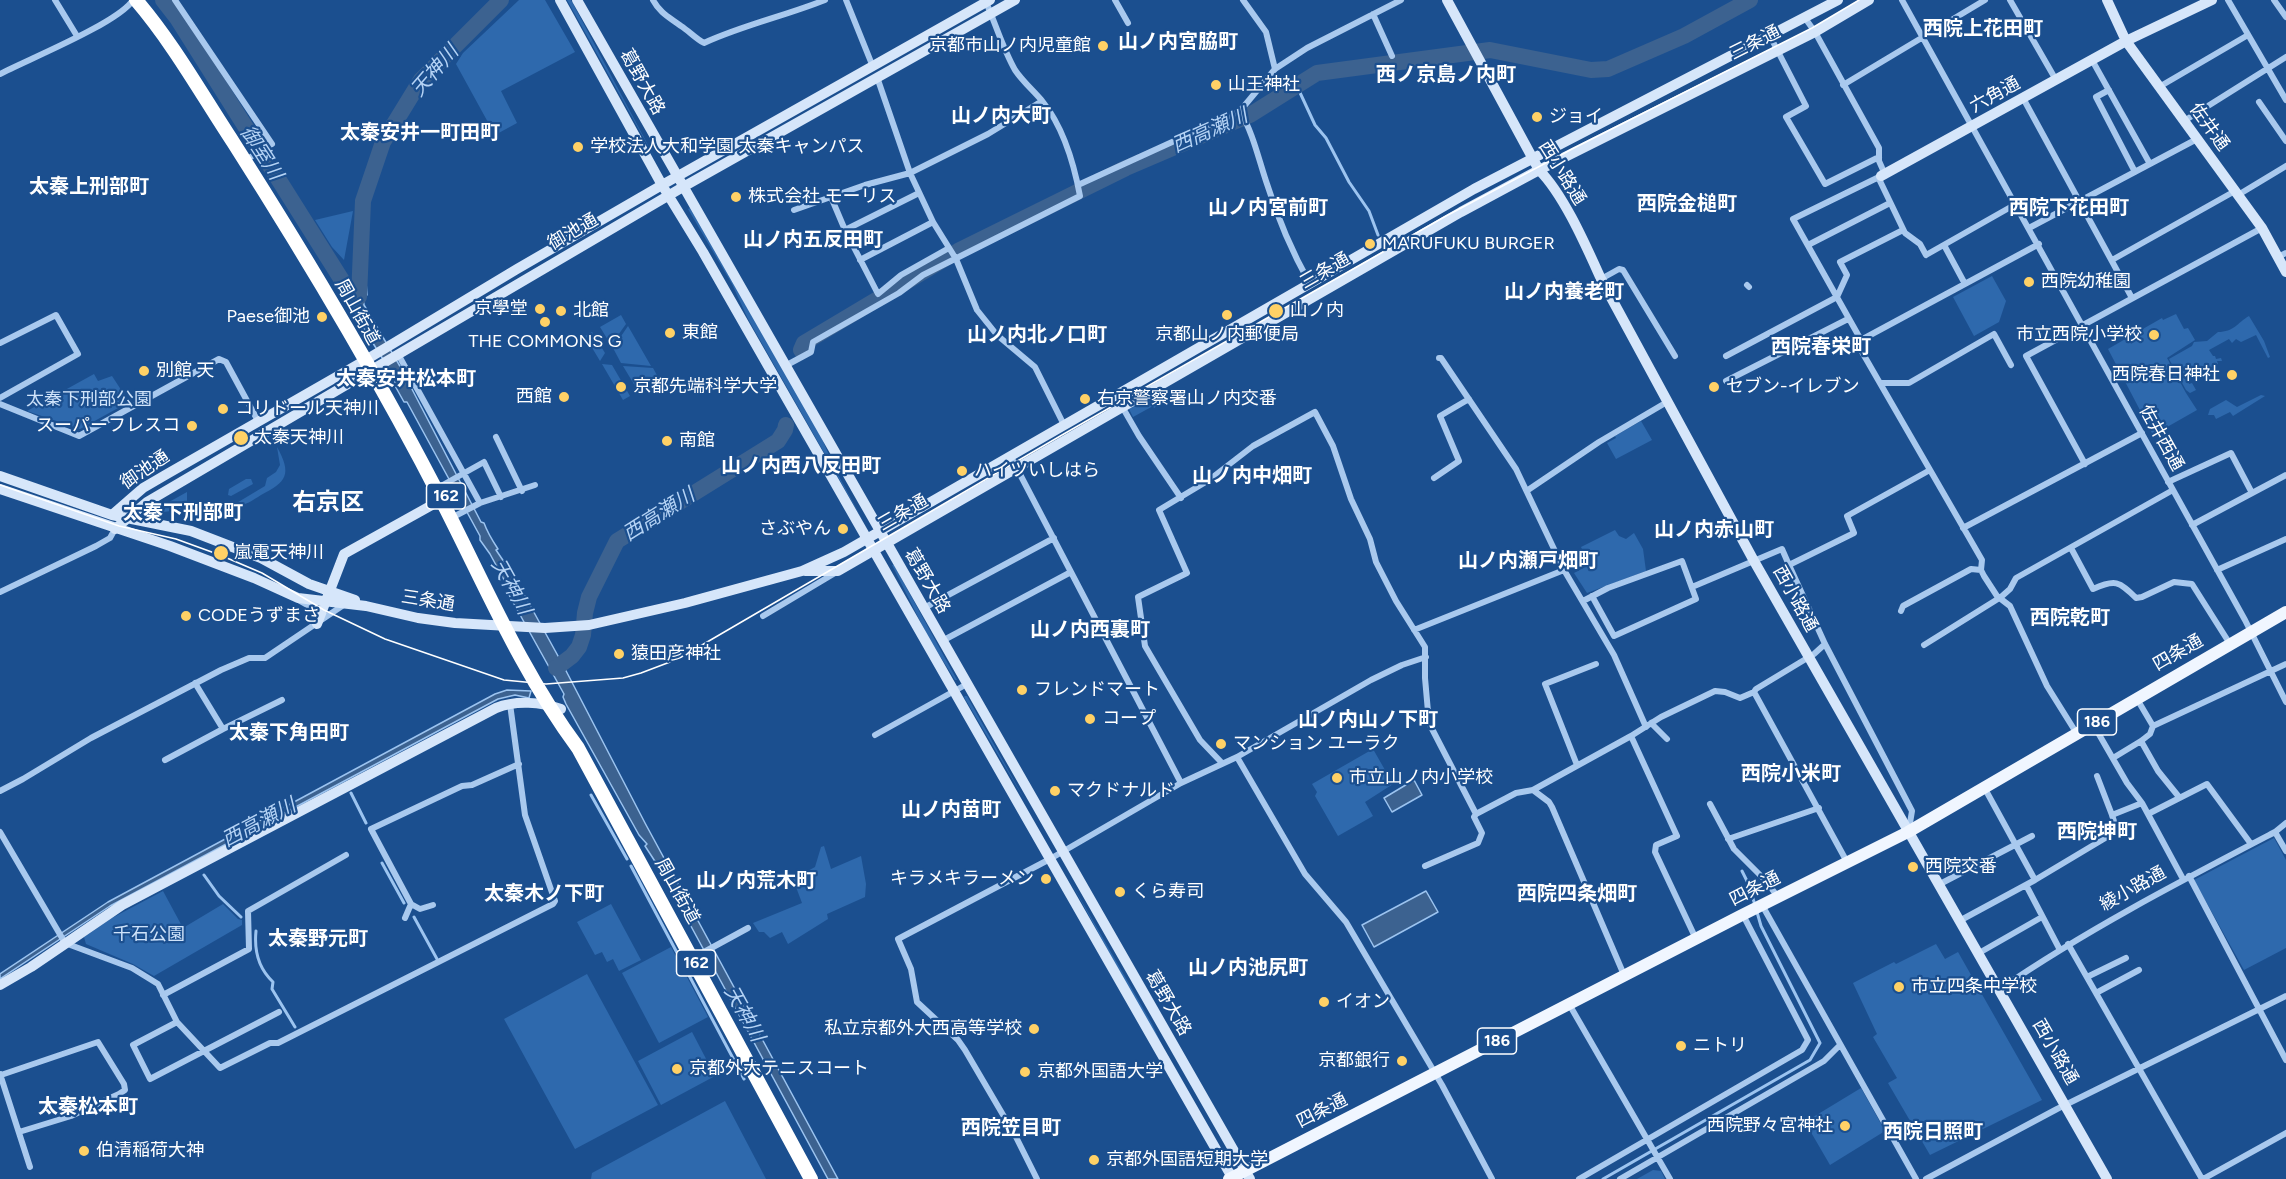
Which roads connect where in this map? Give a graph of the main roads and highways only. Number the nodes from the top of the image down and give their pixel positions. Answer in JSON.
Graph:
{"nodes":[{"id":1,"x":134,"y":0,"type":"edge"},
{"id":2,"x":144,"y":0,"type":"edge"},
{"id":3,"x":372,"y":362,"type":"junction"},
{"id":4,"x":442,"y":490,"type":"junction"},
{"id":5,"x":2286,"y":612,"type":"edge"},
{"id":6,"x":514,"y":626,"type":"junction"},
{"id":7,"x":1247,"y":1175,"type":"edge"},
{"id":8,"x":1232,"y":1178,"type":"edge"},
{"id":9,"x":812,"y":1179,"type":"edge"}],
"edges":[{"from":1,"to":3,"type":"highway","name":"周山街道","number":"162"},
{"from":2,"to":3,"type":"highway","name":"周山街道","number":"162"},
{"from":3,"to":4,"type":"highway","name":"周山街道","number":"162"},
{"from":4,"to":6,"type":"highway","name":"周山街道","number":"162"},
{"from":4,"to":6,"type":"highway","name":"周山街道","number":"162"},
{"from":5,"to":7,"type":"main road","name":"四条通","number":"186"},
{"from":6,"to":9,"type":"highway","name":"周山街道","number":"162"},
{"from":7,"to":8,"type":"main road","name":"四条通","number":"186"}]}
